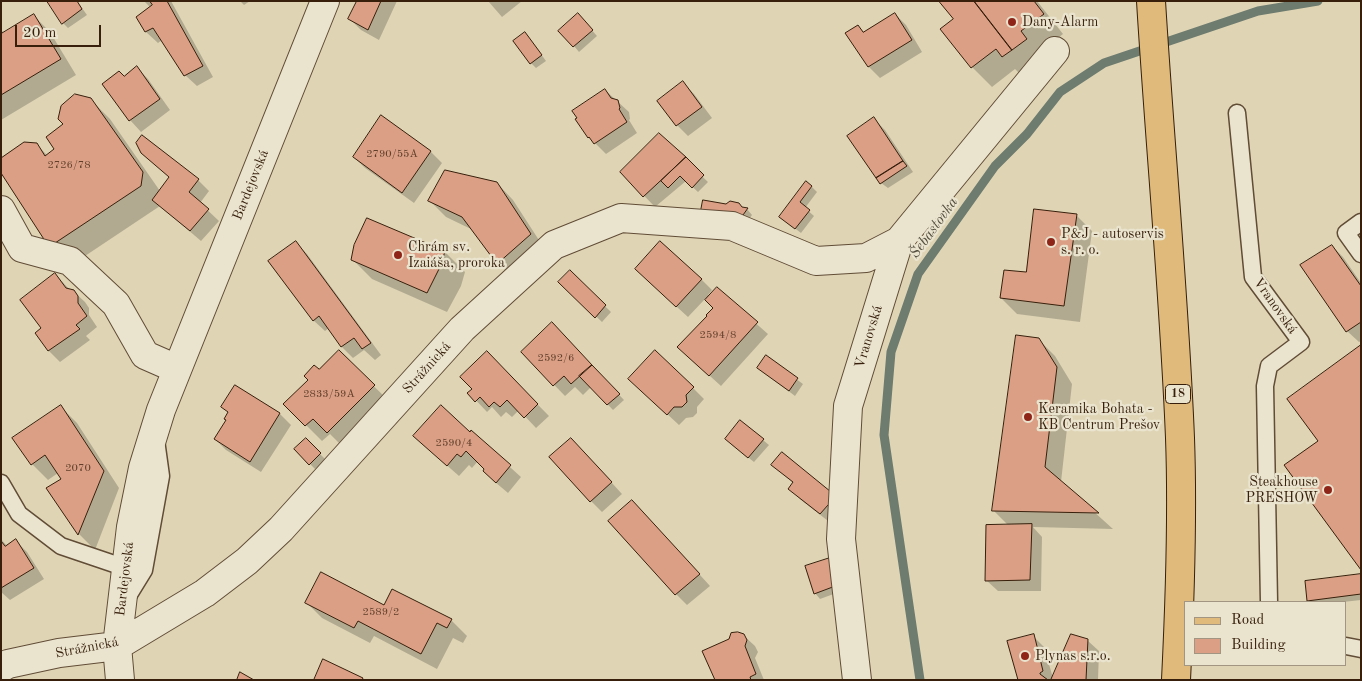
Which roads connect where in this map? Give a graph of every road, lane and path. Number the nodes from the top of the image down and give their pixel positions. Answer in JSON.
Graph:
{"nodes":[{"id":1,"x":325,"y":1,"type":"edge"},
{"id":2,"x":1142,"y":1,"type":"edge"},
{"id":3,"x":1151,"y":1,"type":"edge"},
{"id":4,"x":1153,"y":36,"type":"junction"},
{"id":5,"x":1055,"y":51,"type":"dead end"},
{"id":6,"x":1237,"y":113,"type":"dead end"},
{"id":7,"x":1,"y":210,"type":"edge"},
{"id":8,"x":1361,"y":222,"type":"edge"},
{"id":9,"x":899,"y":241,"type":"junction"},
{"id":10,"x":1361,"y":254,"type":"edge"},
{"id":11,"x":177,"y":369,"type":"junction"},
{"id":12,"x":154,"y":431,"type":"junction"},
{"id":13,"x":1,"y":483,"type":"edge"},
{"id":14,"x":126,"y":568,"type":"junction"},
{"id":15,"x":1269,"y":601,"type":"edge"},
{"id":16,"x":122,"y":607,"type":"junction"},
{"id":17,"x":117,"y":646,"type":"junction"},
{"id":18,"x":1347,"y":646,"type":"edge"},
{"id":19,"x":1361,"y":649,"type":"edge"},
{"id":20,"x":1,"y":668,"type":"edge"},
{"id":21,"x":120,"y":680,"type":"edge"},
{"id":22,"x":857,"y":680,"type":"edge"},
{"id":23,"x":1176,"y":680,"type":"edge"}],
"edges":[{"from":1,"to":11,"type":"street","name":"Bardejovská"},
{"from":2,"to":4,"type":"lane"},
{"from":3,"to":4,"type":"main road","number":"18"},
{"from":4,"to":23,"type":"main road","number":"18"},
{"from":5,"to":9,"type":"street","name":"Vranovská"},
{"from":6,"to":15,"type":"lane","name":"Vranovská"},
{"from":7,"to":11,"type":"street"},
{"from":8,"to":10,"type":"lane"},
{"from":9,"to":17,"type":"street","name":"Strážnická"},
{"from":9,"to":22,"type":"street","name":"Vranovská"},
{"from":11,"to":12,"type":"street","name":"Bardejovská"},
{"from":12,"to":14,"type":"street","name":"Bardejovská"},
{"from":12,"to":16,"type":"lane"},
{"from":13,"to":14,"type":"lane"},
{"from":14,"to":16,"type":"street","name":"Bardejovská"},
{"from":16,"to":17,"type":"street","name":"Bardejovská"},
{"from":17,"to":20,"type":"street","name":"Strážnická"},
{"from":17,"to":21,"type":"street","name":"Bardejovská"},
{"from":18,"to":19,"type":"lane"}]}
